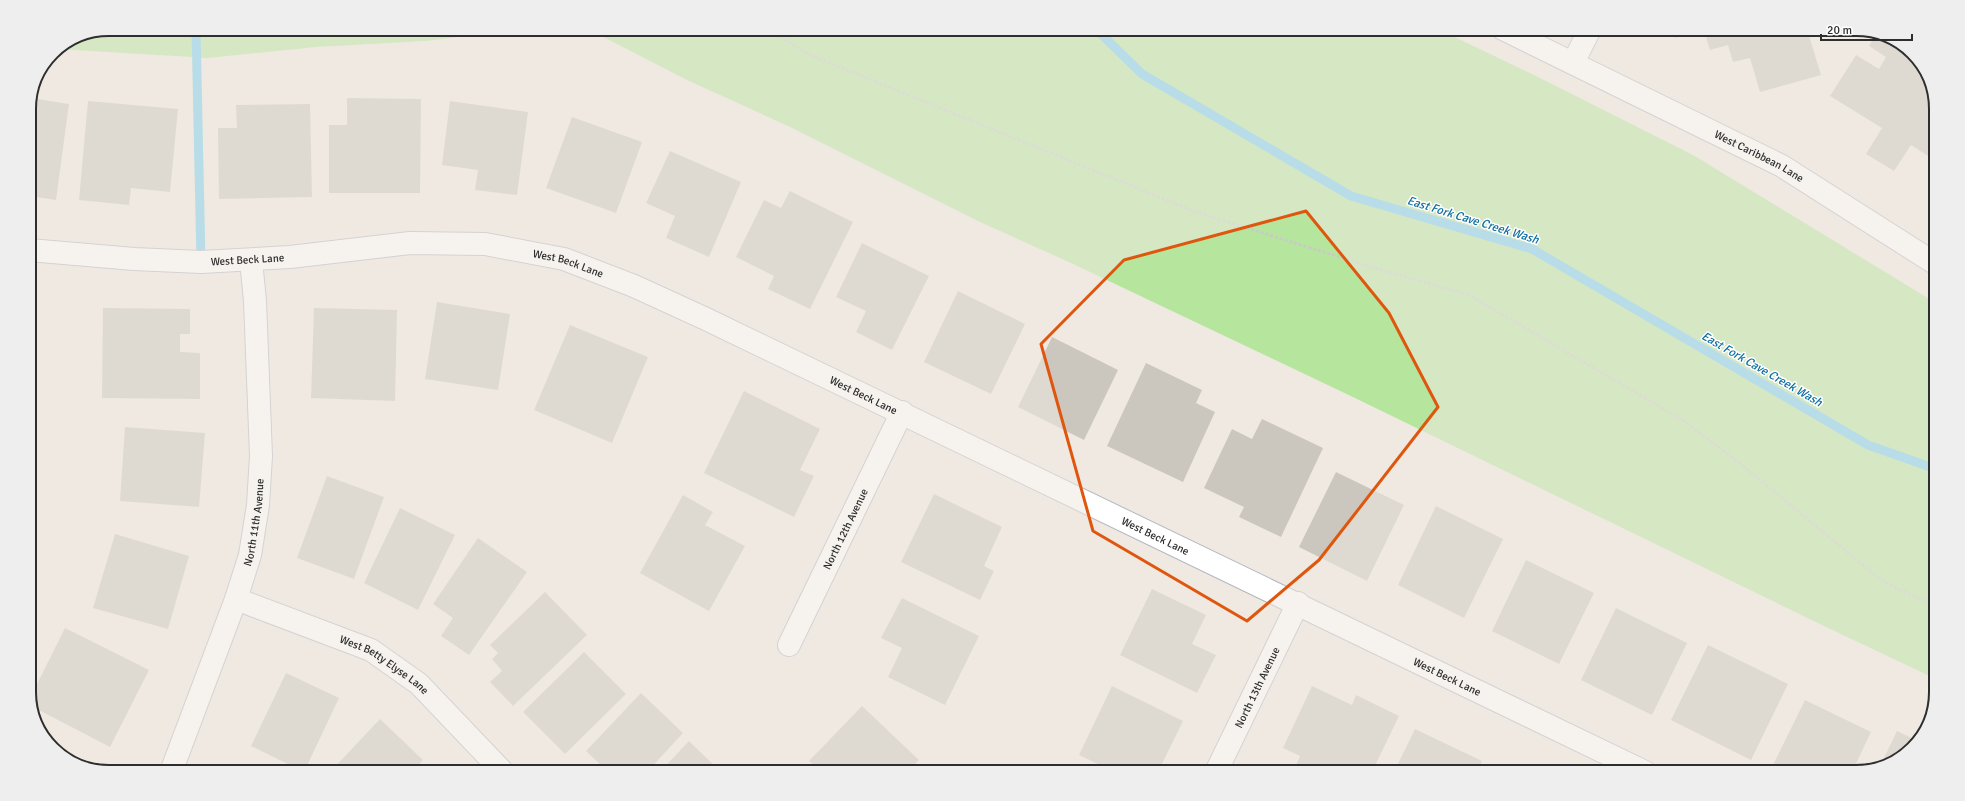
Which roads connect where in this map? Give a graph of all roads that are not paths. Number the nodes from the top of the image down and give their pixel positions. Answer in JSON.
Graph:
{"nodes":[{"id":1,"x":1517,"y":36,"type":"edge"},
{"id":2,"x":1586,"y":36,"type":"edge"},
{"id":3,"x":1573,"y":63,"type":"junction"},
{"id":4,"x":36,"y":251,"type":"edge"},
{"id":5,"x":252,"y":260,"type":"junction"},
{"id":6,"x":1929,"y":260,"type":"edge"},
{"id":7,"x":902,"y":412,"type":"junction"},
{"id":8,"x":236,"y":599,"type":"junction"},
{"id":9,"x":1298,"y":603,"type":"junction"},
{"id":10,"x":789,"y":645,"type":"dead end"},
{"id":11,"x":174,"y":765,"type":"edge"},
{"id":12,"x":496,"y":765,"type":"edge"},
{"id":13,"x":1219,"y":765,"type":"edge"},
{"id":14,"x":1631,"y":765,"type":"edge"}],
"edges":[{"from":1,"to":3,"type":"street","name":"West Caribbean Lane"},
{"from":2,"to":3,"type":"street"},
{"from":3,"to":6,"type":"street","name":"West Caribbean Lane"},
{"from":4,"to":5,"type":"street","name":"West Beck Lane"},
{"from":5,"to":7,"type":"street","name":"West Beck Lane"},
{"from":5,"to":8,"type":"street","name":"North 11th Avenue"},
{"from":7,"to":9,"type":"street","name":"West Beck Lane"},
{"from":7,"to":10,"type":"street","name":"North 12th Avenue"},
{"from":8,"to":11,"type":"street","name":"North 11th Avenue"},
{"from":8,"to":12,"type":"street","name":"West Betty Elyse Lane"},
{"from":9,"to":13,"type":"street","name":"North 13th Avenue"},
{"from":9,"to":14,"type":"street","name":"West Beck Lane"}]}
